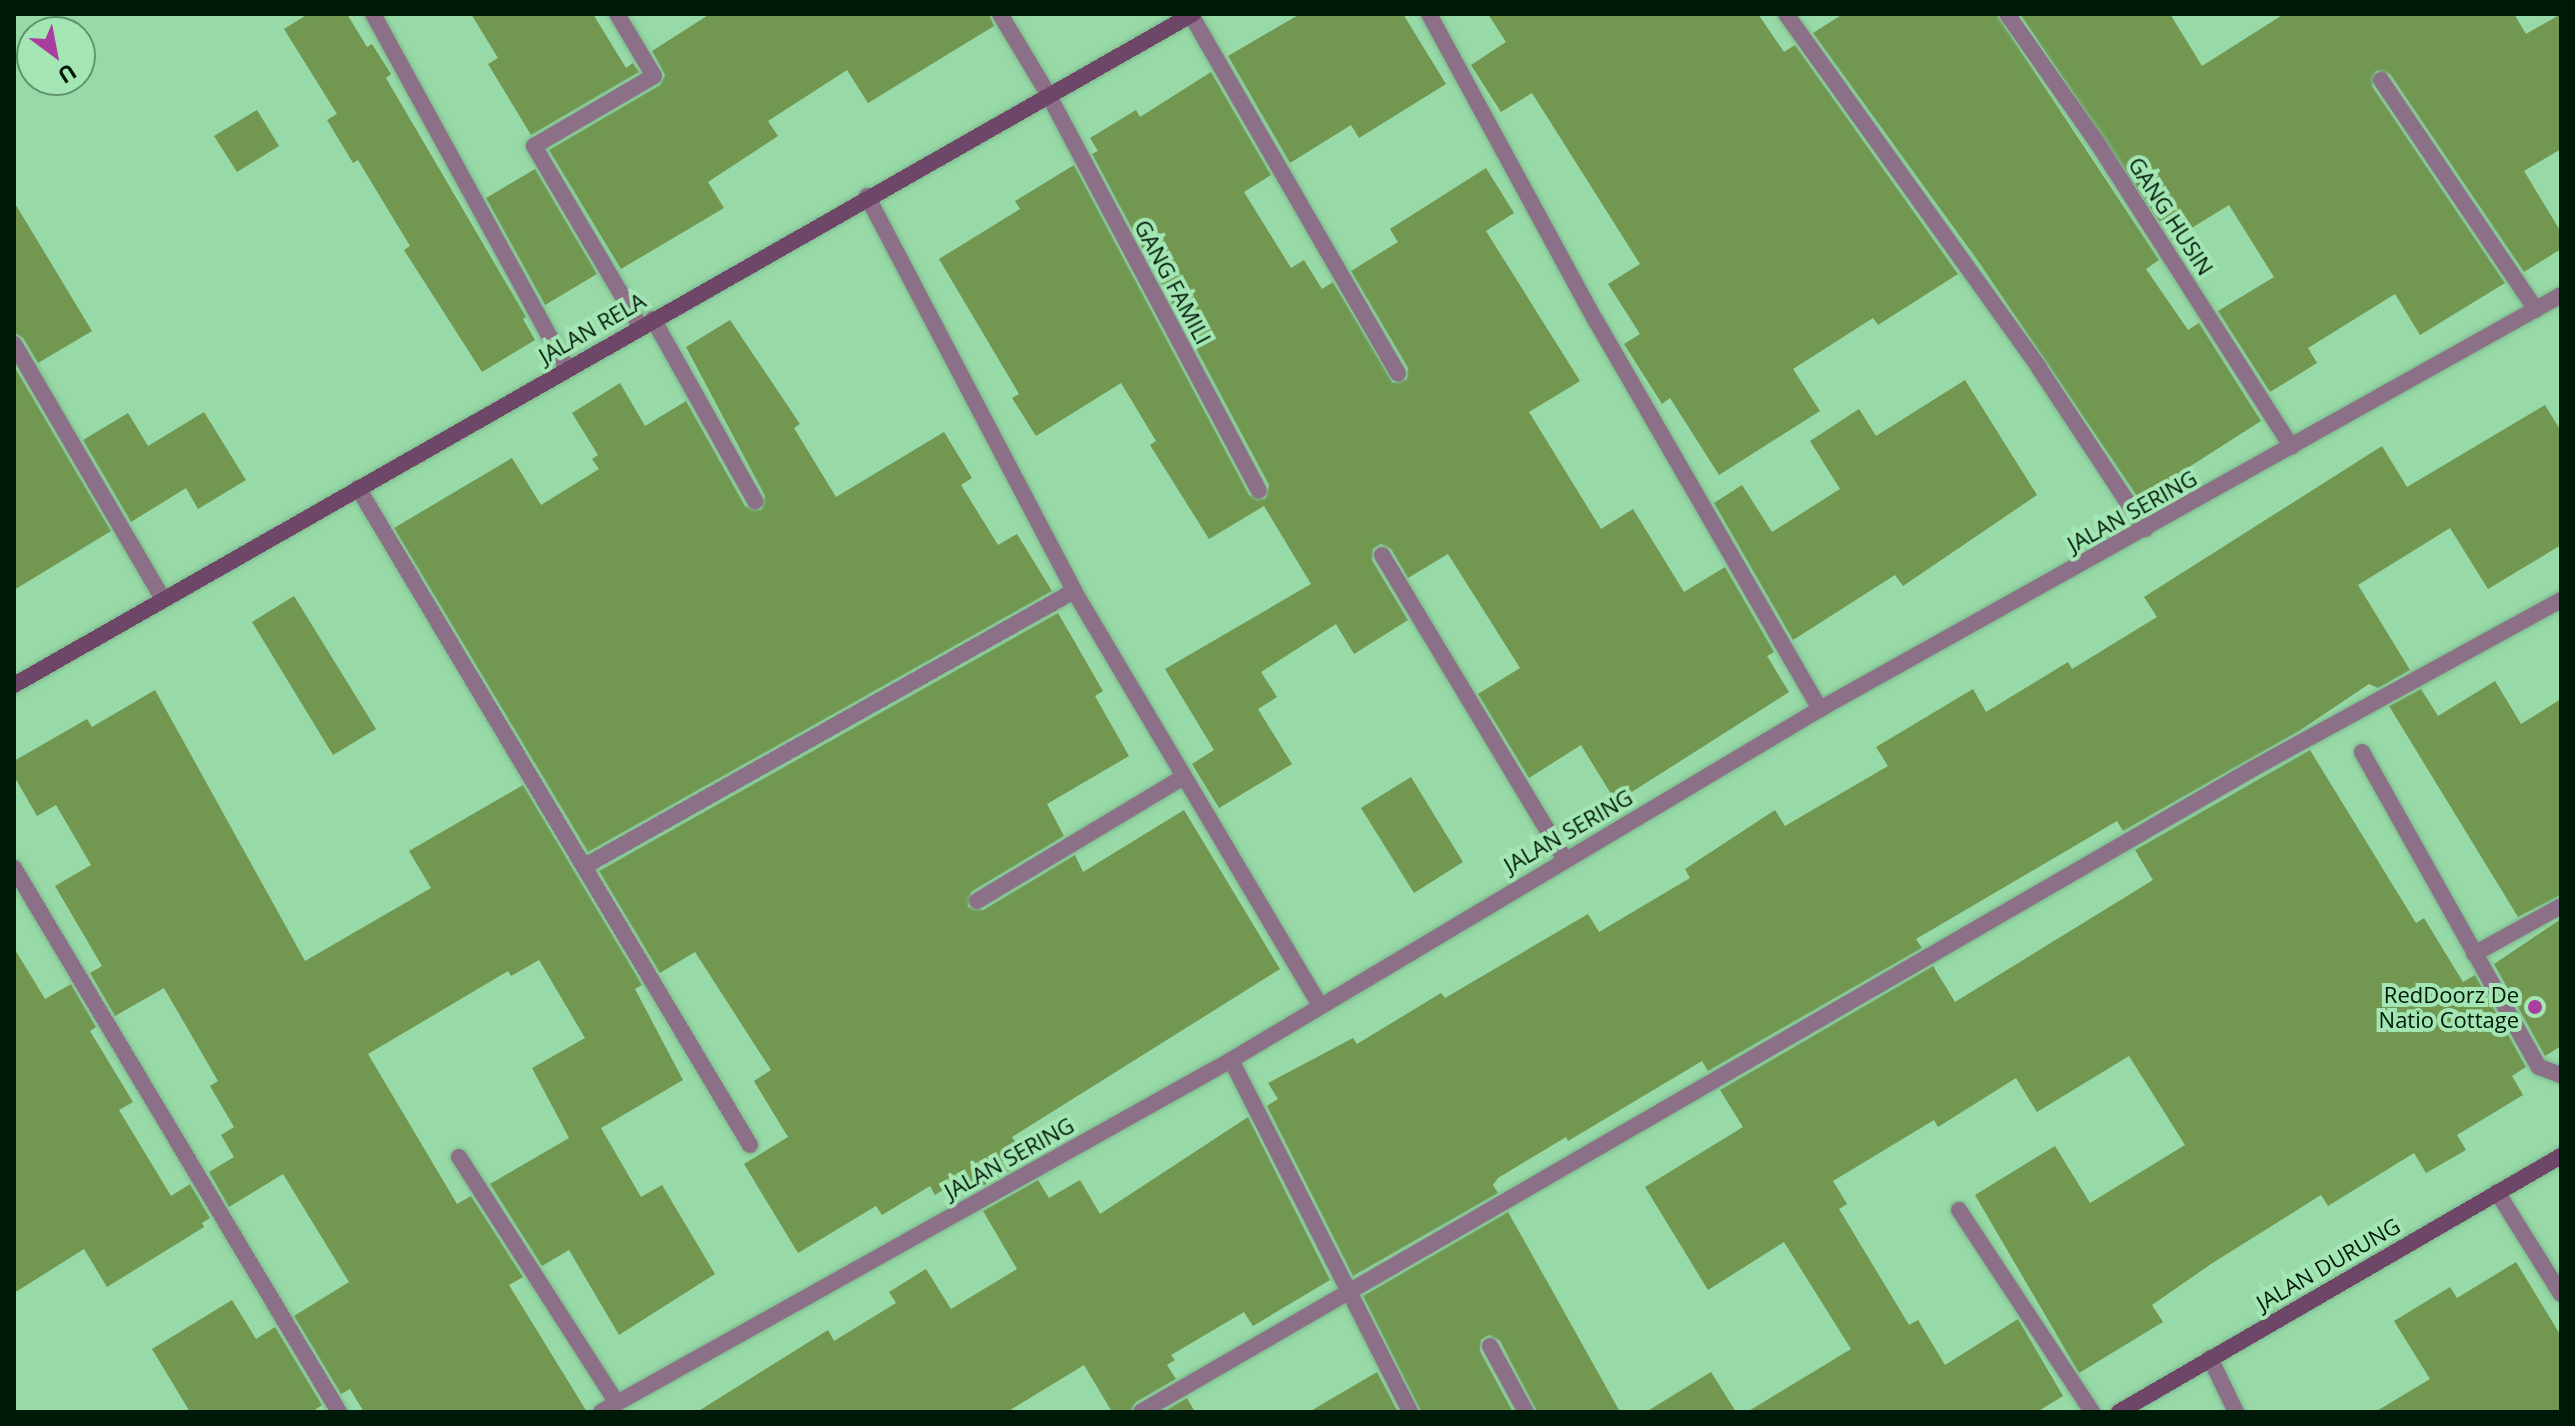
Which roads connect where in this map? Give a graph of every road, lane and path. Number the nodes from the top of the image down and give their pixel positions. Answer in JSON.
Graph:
{"nodes":[{"id":1,"x":373,"y":14,"type":"edge"},
{"id":2,"x":617,"y":14,"type":"edge"},
{"id":3,"x":1000,"y":14,"type":"edge"},
{"id":4,"x":1429,"y":14,"type":"edge"},
{"id":5,"x":1786,"y":14,"type":"edge"},
{"id":6,"x":2007,"y":14,"type":"edge"},
{"id":7,"x":1192,"y":15,"type":"edge"},
{"id":8,"x":2381,"y":80,"type":"dead end"},
{"id":9,"x":1048,"y":94,"type":"junction"},
{"id":10,"x":867,"y":196,"type":"junction"},
{"id":11,"x":2561,"y":295,"type":"edge"},
{"id":12,"x":2536,"y":310,"type":"junction"},
{"id":13,"x":646,"y":323,"type":"junction"},
{"id":14,"x":14,"y":344,"type":"edge"},
{"id":15,"x":567,"y":368,"type":"junction"},
{"id":16,"x":1398,"y":373,"type":"dead end"},
{"id":17,"x":2292,"y":447,"type":"junction"},
{"id":18,"x":358,"y":488,"type":"junction"},
{"id":19,"x":1259,"y":490,"type":"dead end"},
{"id":20,"x":755,"y":501,"type":"dead end"},
{"id":21,"x":2145,"y":529,"type":"junction"},
{"id":22,"x":1382,"y":555,"type":"dead end"},
{"id":23,"x":1074,"y":591,"type":"junction"},
{"id":24,"x":163,"y":599,"type":"junction"},
{"id":25,"x":2561,"y":600,"type":"edge"},
{"id":26,"x":14,"y":685,"type":"edge"},
{"id":27,"x":1820,"y":709,"type":"junction"},
{"id":28,"x":2362,"y":752,"type":"dead end"},
{"id":29,"x":1182,"y":778,"type":"junction"},
{"id":30,"x":1564,"y":858,"type":"junction"},
{"id":31,"x":585,"y":866,"type":"junction"},
{"id":32,"x":14,"y":868,"type":"edge"},
{"id":33,"x":977,"y":901,"type":"dead end"},
{"id":34,"x":2561,"y":906,"type":"edge"},
{"id":35,"x":2474,"y":954,"type":"junction"},
{"id":36,"x":1319,"y":1004,"type":"junction"},
{"id":37,"x":1231,"y":1060,"type":"junction"},
{"id":38,"x":2561,"y":1075,"type":"edge"},
{"id":39,"x":750,"y":1145,"type":"dead end"},
{"id":40,"x":2561,"y":1156,"type":"edge"},
{"id":41,"x":459,"y":1157,"type":"dead end"},
{"id":42,"x":2497,"y":1192,"type":"junction"},
{"id":43,"x":1959,"y":1210,"type":"dead end"},
{"id":44,"x":1348,"y":1290,"type":"junction"},
{"id":45,"x":2561,"y":1294,"type":"edge"},
{"id":46,"x":1490,"y":1346,"type":"dead end"},
{"id":47,"x":2210,"y":1358,"type":"junction"},
{"id":48,"x":617,"y":1403,"type":"junction"},
{"id":49,"x":339,"y":1412,"type":"edge"},
{"id":50,"x":601,"y":1412,"type":"edge"},
{"id":51,"x":1141,"y":1412,"type":"edge"},
{"id":52,"x":1410,"y":1412,"type":"edge"},
{"id":53,"x":1526,"y":1412,"type":"edge"},
{"id":54,"x":2092,"y":1412,"type":"edge"},
{"id":55,"x":2119,"y":1412,"type":"edge"},
{"id":56,"x":2236,"y":1412,"type":"edge"}],
"edges":[{"from":1,"to":15,"type":"street"},
{"from":2,"to":13,"type":"street"},
{"from":3,"to":9,"type":"street","name":"GANG FAMILI"},
{"from":4,"to":27,"type":"street"},
{"from":5,"to":21,"type":"street"},
{"from":6,"to":17,"type":"street","name":"GANG HUSIN"},
{"from":7,"to":9,"type":"street","name":"JALAN RELA"},
{"from":7,"to":16,"type":"street"},
{"from":8,"to":12,"type":"street"},
{"from":9,"to":10,"type":"street","name":"JALAN RELA"},
{"from":9,"to":19,"type":"street","name":"GANG FAMILI"},
{"from":10,"to":13,"type":"street","name":"JALAN RELA"},
{"from":10,"to":23,"type":"street"},
{"from":11,"to":12,"type":"street","name":"JALAN SERING"},
{"from":12,"to":17,"type":"street","name":"JALAN SERING"},
{"from":13,"to":15,"type":"street","name":"JALAN RELA"},
{"from":13,"to":20,"type":"street"},
{"from":14,"to":24,"type":"street"},
{"from":15,"to":18,"type":"street","name":"JALAN RELA"},
{"from":17,"to":21,"type":"street","name":"JALAN SERING"},
{"from":18,"to":24,"type":"street","name":"JALAN RELA"},
{"from":18,"to":31,"type":"street"},
{"from":21,"to":27,"type":"street","name":"JALAN SERING"},
{"from":22,"to":30,"type":"street"},
{"from":23,"to":29,"type":"street"},
{"from":23,"to":31,"type":"street"},
{"from":24,"to":26,"type":"street","name":"JALAN RELA"},
{"from":25,"to":44,"type":"street"},
{"from":27,"to":30,"type":"street","name":"JALAN SERING"},
{"from":28,"to":35,"type":"street"},
{"from":29,"to":33,"type":"street"},
{"from":29,"to":36,"type":"street"},
{"from":30,"to":36,"type":"street","name":"JALAN SERING"},
{"from":31,"to":39,"type":"street"},
{"from":32,"to":49,"type":"street"},
{"from":34,"to":35,"type":"street"},
{"from":35,"to":38,"type":"street"},
{"from":36,"to":37,"type":"street","name":"JALAN SERING"},
{"from":37,"to":44,"type":"street"},
{"from":37,"to":48,"type":"street","name":"JALAN SERING"},
{"from":40,"to":42,"type":"street","name":"JALAN DURUNG"},
{"from":41,"to":48,"type":"street"},
{"from":42,"to":45,"type":"street"},
{"from":42,"to":47,"type":"street","name":"JALAN DURUNG"},
{"from":43,"to":54,"type":"street"},
{"from":44,"to":51,"type":"street"},
{"from":44,"to":52,"type":"street"},
{"from":46,"to":53,"type":"street"},
{"from":47,"to":55,"type":"street","name":"JALAN DURUNG"},
{"from":47,"to":56,"type":"street"},
{"from":48,"to":50,"type":"street","name":"JALAN SERING"}]}
